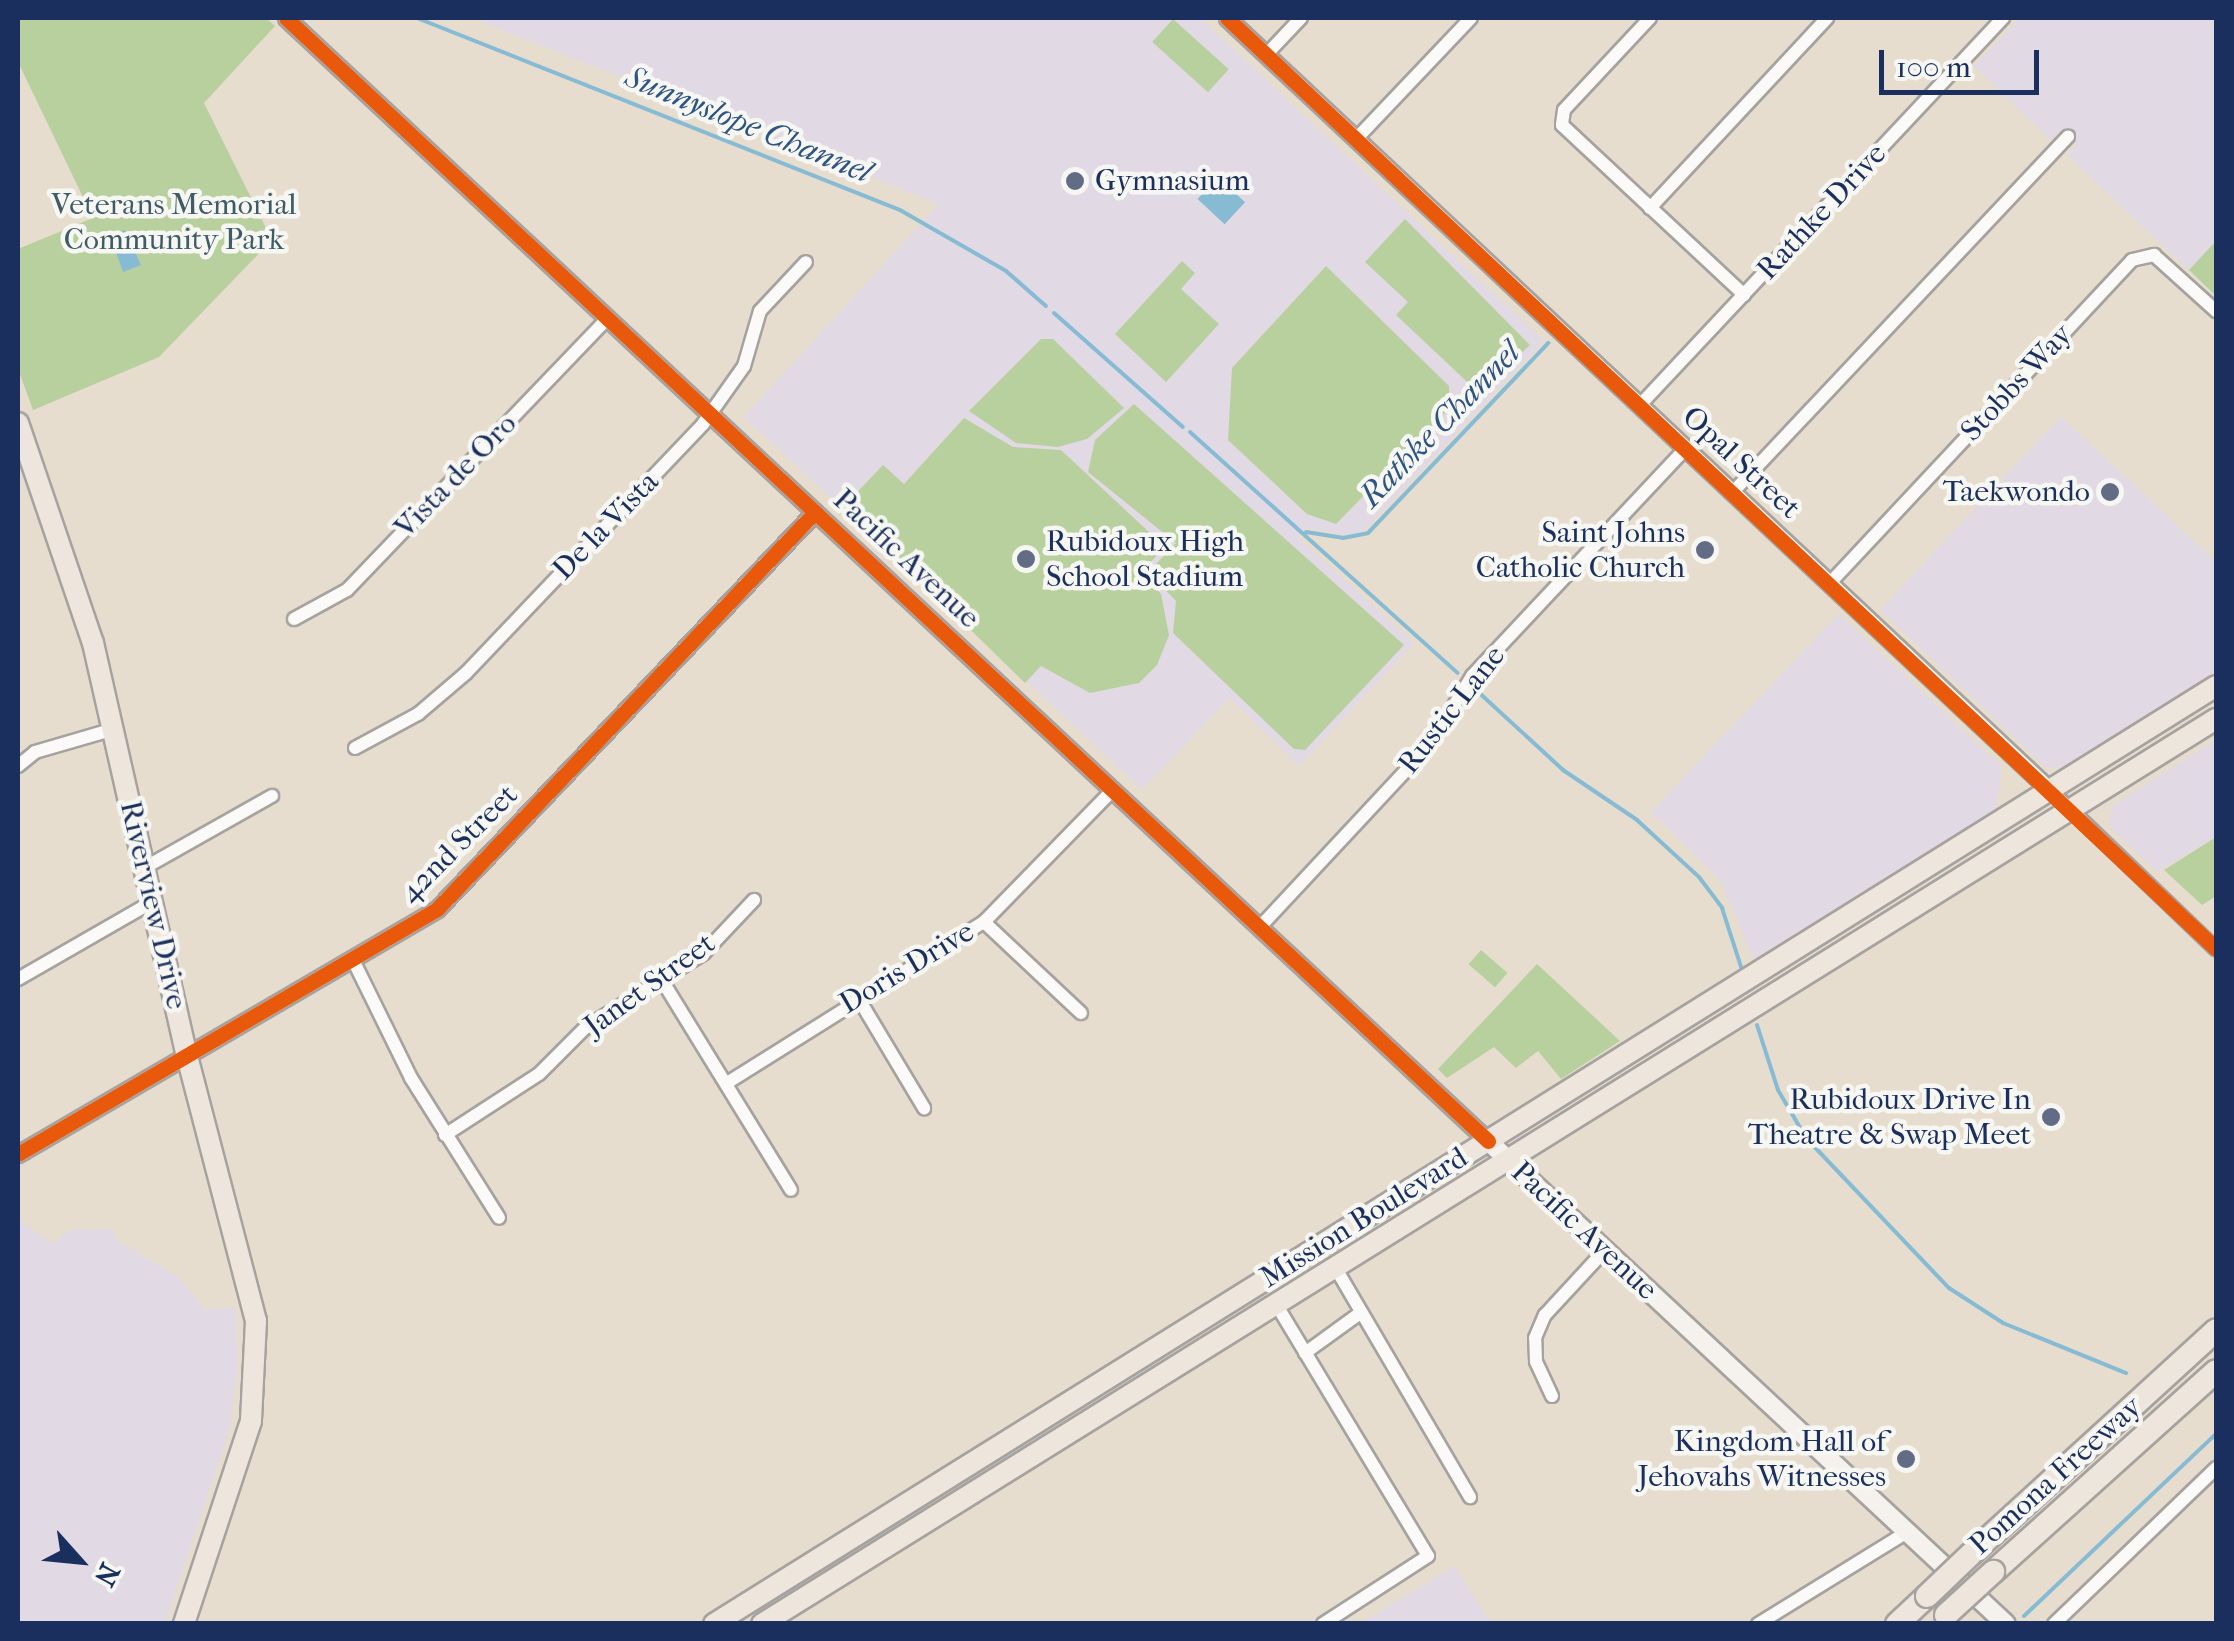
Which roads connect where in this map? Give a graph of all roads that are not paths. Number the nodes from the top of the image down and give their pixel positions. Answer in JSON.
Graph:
{"nodes":[{"id":1,"x":286,"y":18,"type":"edge"},
{"id":2,"x":1227,"y":18,"type":"edge"},
{"id":3,"x":1301,"y":18,"type":"edge"},
{"id":4,"x":1471,"y":18,"type":"edge"},
{"id":5,"x":1650,"y":18,"type":"edge"},
{"id":6,"x":1827,"y":18,"type":"edge"},
{"id":7,"x":2003,"y":18,"type":"edge"},
{"id":8,"x":1266,"y":54,"type":"junction"},
{"id":9,"x":2068,"y":136,"type":"dead end"},
{"id":10,"x":1358,"y":138,"type":"junction"},
{"id":11,"x":1650,"y":208,"type":"junction"},
{"id":12,"x":806,"y":262,"type":"dead end"},
{"id":13,"x":1744,"y":295,"type":"junction"},
{"id":14,"x":2216,"y":311,"type":"edge"},
{"id":15,"x":607,"y":318,"type":"junction"},
{"id":16,"x":1640,"y":405,"type":"junction"},
{"id":17,"x":710,"y":415,"type":"junction"},
{"id":18,"x":18,"y":423,"type":"edge"},
{"id":19,"x":1686,"y":448,"type":"junction"},
{"id":20,"x":1732,"y":493,"type":"junction"},
{"id":21,"x":815,"y":512,"type":"junction"},
{"id":22,"x":1830,"y":583,"type":"junction"},
{"id":23,"x":294,"y":619,"type":"dead end"},
{"id":24,"x":2216,"y":686,"type":"edge"},
{"id":25,"x":2216,"y":719,"type":"edge"},
{"id":26,"x":114,"y":729,"type":"junction"},
{"id":27,"x":355,"y":748,"type":"dead end"},
{"id":28,"x":18,"y":766,"type":"edge"},
{"id":29,"x":1113,"y":790,"type":"junction"},
{"id":30,"x":2050,"y":790,"type":"junction"},
{"id":31,"x":272,"y":796,"type":"dead end"},
{"id":32,"x":2070,"y":810,"type":"junction"},
{"id":33,"x":144,"y":868,"type":"junction"},
{"id":34,"x":754,"y":900,"type":"dead end"},
{"id":35,"x":152,"y":902,"type":"junction"},
{"id":36,"x":984,"y":922,"type":"junction"},
{"id":37,"x":1259,"y":928,"type":"junction"},
{"id":38,"x":2216,"y":949,"type":"edge"},
{"id":39,"x":354,"y":962,"type":"junction"},
{"id":40,"x":18,"y":979,"type":"edge"},
{"id":41,"x":663,"y":982,"type":"junction"},
{"id":42,"x":857,"y":996,"type":"junction"},
{"id":43,"x":1080,"y":1014,"type":"dead end"},
{"id":44,"x":187,"y":1056,"type":"junction"},
{"id":45,"x":727,"y":1082,"type":"junction"},
{"id":46,"x":924,"y":1108,"type":"dead end"},
{"id":47,"x":445,"y":1135,"type":"junction"},
{"id":48,"x":1488,"y":1141,"type":"junction"},
{"id":49,"x":18,"y":1154,"type":"edge"},
{"id":50,"x":1507,"y":1160,"type":"junction"},
{"id":51,"x":791,"y":1190,"type":"dead end"},
{"id":52,"x":499,"y":1218,"type":"dead end"},
{"id":53,"x":1604,"y":1251,"type":"junction"},
{"id":54,"x":1335,"y":1267,"type":"junction"},
{"id":55,"x":1276,"y":1304,"type":"junction"},
{"id":56,"x":1360,"y":1313,"type":"junction"},
{"id":57,"x":2216,"y":1330,"type":"edge"},
{"id":58,"x":1306,"y":1354,"type":"junction"},
{"id":59,"x":2216,"y":1371,"type":"edge"},
{"id":60,"x":1552,"y":1396,"type":"dead end"},
{"id":61,"x":2216,"y":1468,"type":"edge"},
{"id":62,"x":1470,"y":1497,"type":"dead end"},
{"id":63,"x":1907,"y":1532,"type":"junction"},
{"id":64,"x":1942,"y":1619,"type":"edge"},
{"id":65,"x":724,"y":1621,"type":"edge"},
{"id":66,"x":184,"y":1624,"type":"edge"},
{"id":67,"x":762,"y":1624,"type":"edge"},
{"id":68,"x":1324,"y":1624,"type":"edge"},
{"id":69,"x":1758,"y":1624,"type":"edge"},
{"id":70,"x":1897,"y":1624,"type":"edge"},
{"id":71,"x":2006,"y":1624,"type":"edge"},
{"id":72,"x":2054,"y":1624,"type":"edge"}],
"edges":[{"from":1,"to":15,"type":"street","name":"Pacific Avenue"},
{"from":2,"to":8,"type":"street","name":"Opal Street"},
{"from":3,"to":8,"type":"street"},
{"from":4,"to":10,"type":"street"},
{"from":5,"to":11,"type":"street"},
{"from":6,"to":11,"type":"street"},
{"from":7,"to":13,"type":"street","name":"Rathke Drive"},
{"from":8,"to":10,"type":"street","name":"Opal Street"},
{"from":9,"to":20,"type":"street"},
{"from":10,"to":16,"type":"street","name":"Opal Street"},
{"from":11,"to":13,"type":"street"},
{"from":12,"to":17,"type":"street","name":"De la Vista"},
{"from":13,"to":16,"type":"street","name":"Rathke Drive"},
{"from":14,"to":22,"type":"street","name":"Stobbs Way"},
{"from":15,"to":17,"type":"street","name":"Pacific Avenue"},
{"from":15,"to":23,"type":"street","name":"Vista de Oro"},
{"from":16,"to":19,"type":"street","name":"Opal Street"},
{"from":17,"to":21,"type":"street","name":"Pacific Avenue"},
{"from":17,"to":27,"type":"street","name":"De la Vista"},
{"from":18,"to":26,"type":"main road","name":"Riverview Drive"},
{"from":19,"to":20,"type":"street","name":"Opal Street"},
{"from":19,"to":37,"type":"street","name":"Rustic Lane"},
{"from":20,"to":22,"type":"street","name":"Opal Street"},
{"from":21,"to":29,"type":"street","name":"Pacific Avenue"},
{"from":21,"to":39,"type":"street","name":"42nd Street"},
{"from":22,"to":30,"type":"street","name":"Opal Street"},
{"from":24,"to":30,"type":"main road","name":"Mission Boulevard"},
{"from":25,"to":32,"type":"main road","name":"Mission Boulevard"},
{"from":26,"to":28,"type":"street"},
{"from":26,"to":33,"type":"main road","name":"Riverview Drive"},
{"from":29,"to":36,"type":"street","name":"Doris Drive"},
{"from":29,"to":37,"type":"street","name":"Pacific Avenue"},
{"from":30,"to":32,"type":"street","name":"Opal Street"},
{"from":30,"to":48,"type":"main road","name":"Mission Boulevard"},
{"from":31,"to":33,"type":"street"},
{"from":32,"to":38,"type":"street","name":"Opal Street"},
{"from":32,"to":50,"type":"main road","name":"Mission Boulevard"},
{"from":33,"to":35,"type":"main road","name":"Riverview Drive"},
{"from":34,"to":41,"type":"street","name":"Janet Street"},
{"from":35,"to":40,"type":"street"},
{"from":35,"to":44,"type":"main road","name":"Riverview Drive"},
{"from":36,"to":42,"type":"street","name":"Doris Drive"},
{"from":36,"to":43,"type":"street"},
{"from":37,"to":48,"type":"street","name":"Pacific Avenue"},
{"from":39,"to":44,"type":"street","name":"42nd Street"},
{"from":39,"to":47,"type":"street"},
{"from":41,"to":45,"type":"street"},
{"from":41,"to":47,"type":"street","name":"Janet Street"},
{"from":42,"to":45,"type":"street","name":"Doris Drive"},
{"from":42,"to":46,"type":"street"},
{"from":44,"to":49,"type":"street","name":"42nd Street"},
{"from":44,"to":66,"type":"main road","name":"Riverview Drive"},
{"from":45,"to":51,"type":"street"},
{"from":47,"to":52,"type":"street"},
{"from":48,"to":50,"type":"main road","name":"Pacific Avenue"},
{"from":48,"to":65,"type":"main road","name":"Mission Boulevard"},
{"from":50,"to":53,"type":"main road","name":"Pacific Avenue"},
{"from":50,"to":54,"type":"main road","name":"Mission Boulevard"},
{"from":53,"to":60,"type":"street"},
{"from":53,"to":63,"type":"main road","name":"Pacific Avenue"},
{"from":54,"to":55,"type":"main road","name":"Mission Boulevard"},
{"from":54,"to":56,"type":"street"},
{"from":55,"to":58,"type":"street"},
{"from":55,"to":67,"type":"main road","name":"Mission Boulevard"},
{"from":56,"to":58,"type":"street"},
{"from":56,"to":62,"type":"street"},
{"from":57,"to":70,"type":"highway","name":"Pomona Freeway","bridge":true},
{"from":58,"to":68,"type":"street"},
{"from":59,"to":64,"type":"highway","name":"Pomona Freeway","bridge":true},
{"from":61,"to":72,"type":"street"},
{"from":63,"to":69,"type":"street"},
{"from":63,"to":71,"type":"main road","name":"Pacific Avenue"}]}
